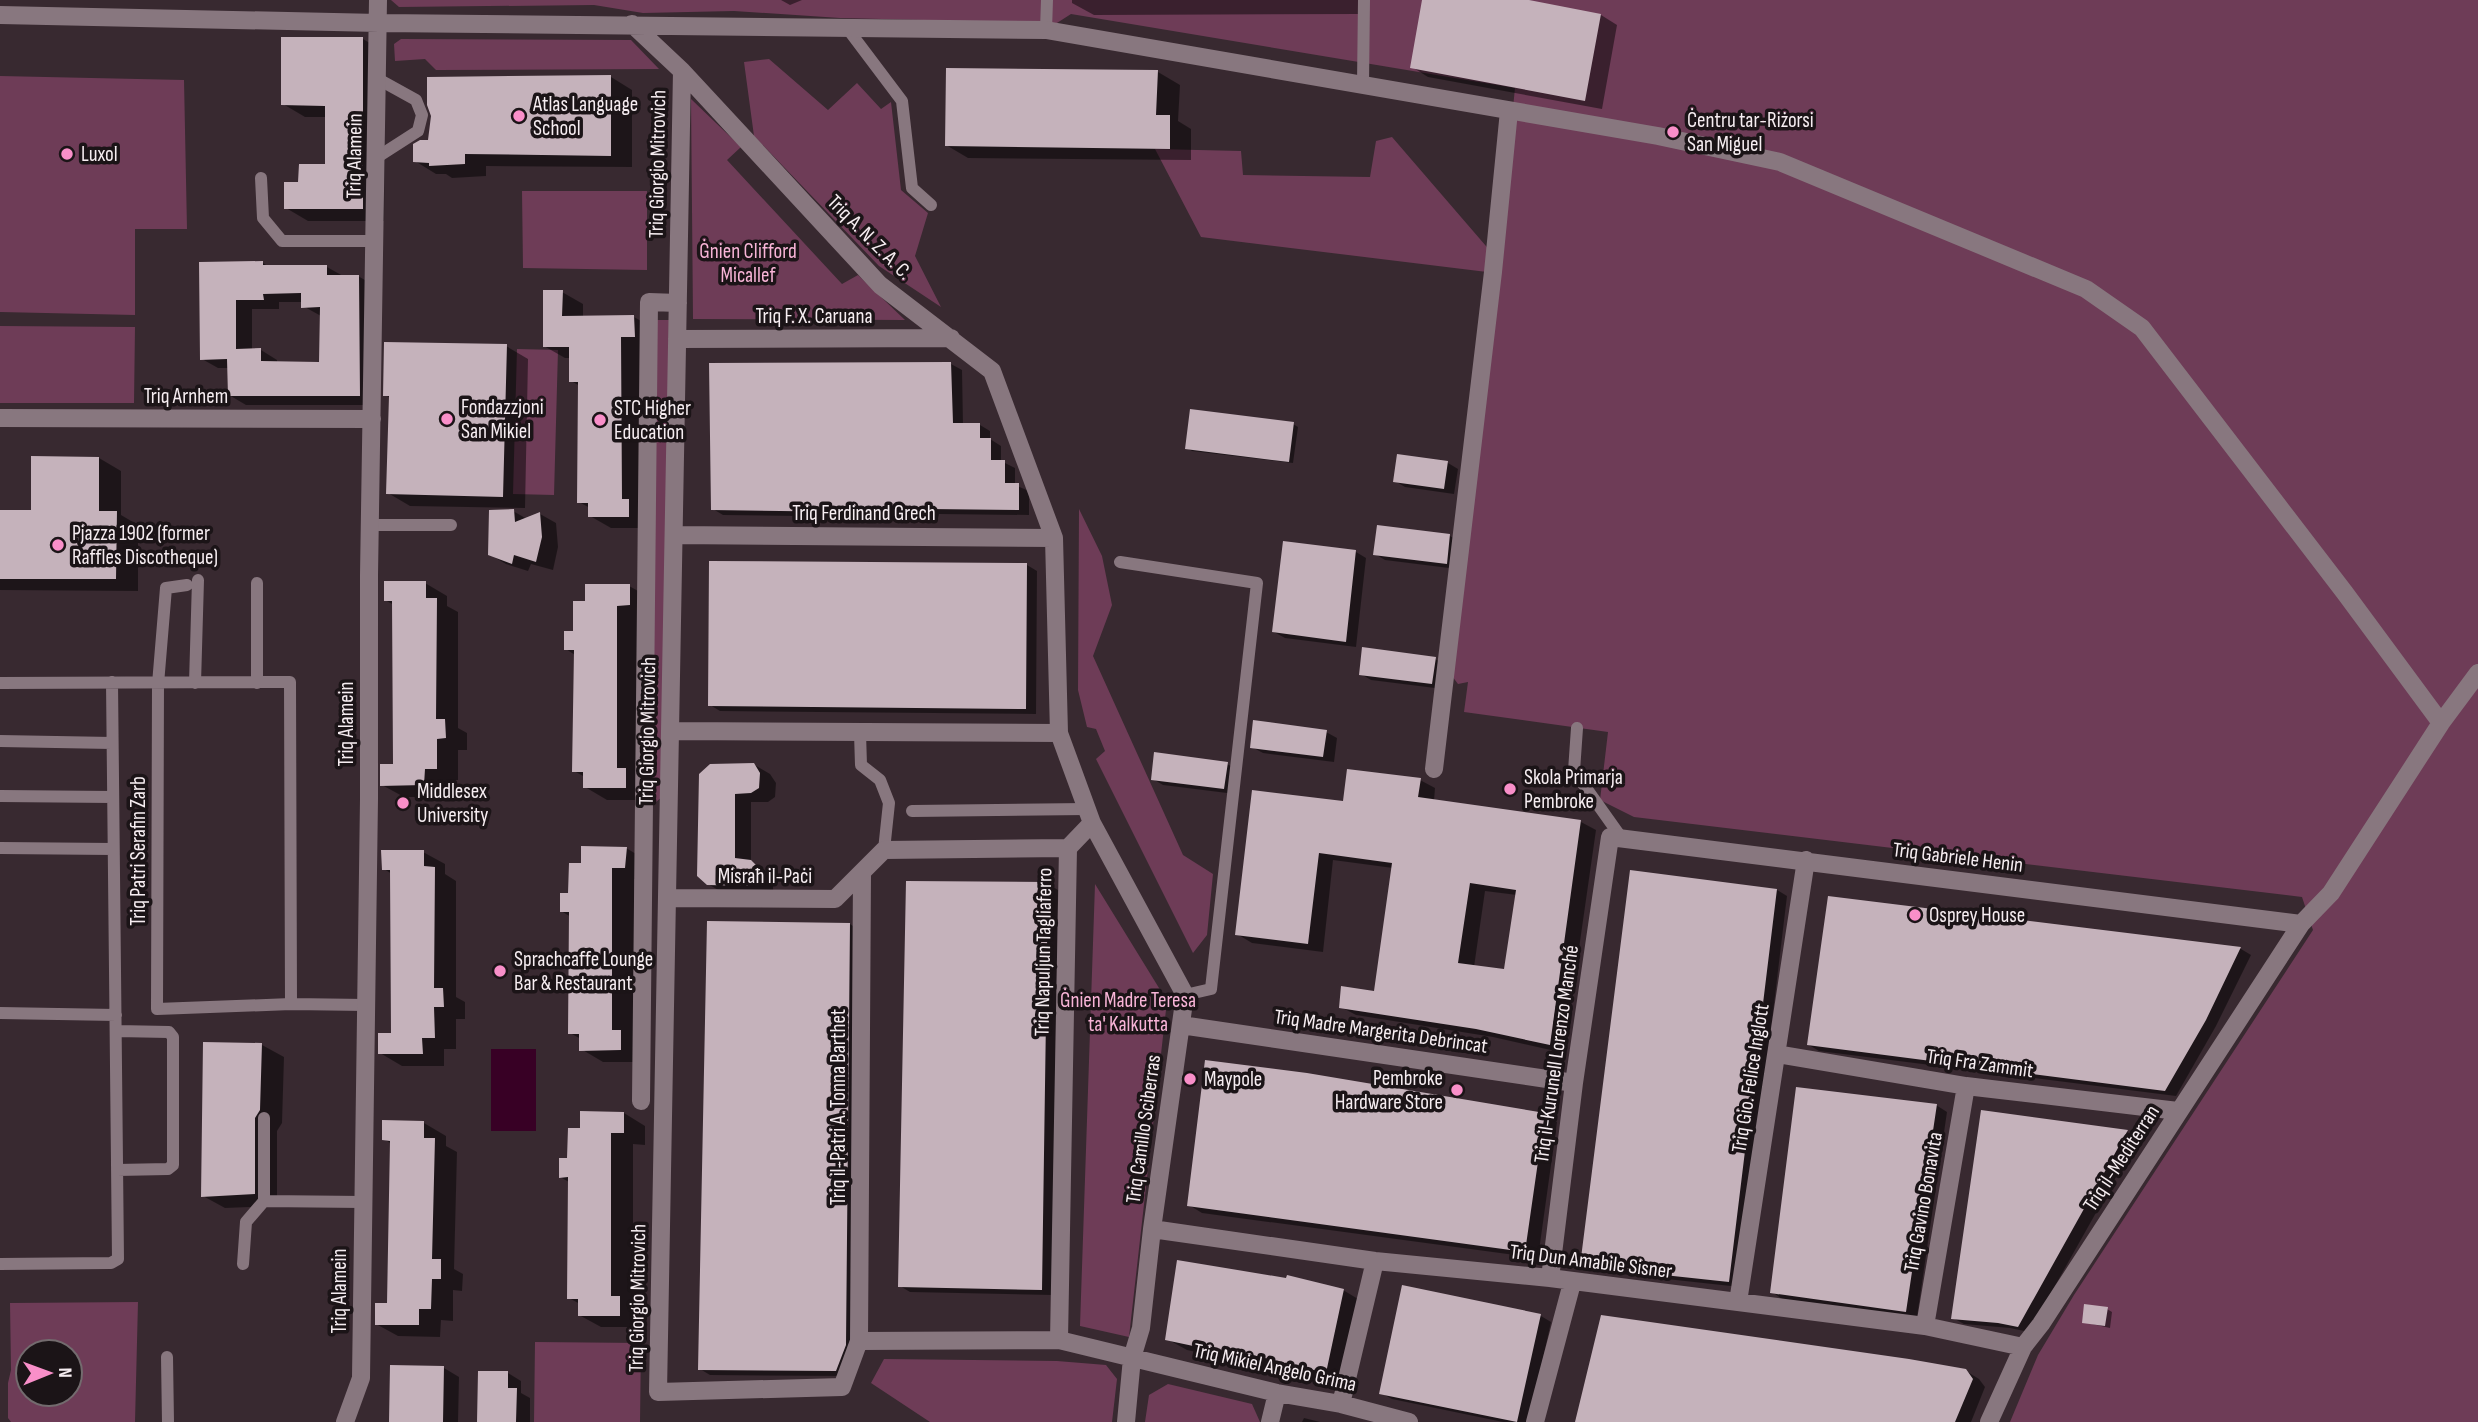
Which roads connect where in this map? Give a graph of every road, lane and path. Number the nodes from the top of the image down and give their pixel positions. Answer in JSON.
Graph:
{"nodes":[{"id":1,"x":379,"y":0,"type":"edge"},
{"id":2,"x":1047,"y":0,"type":"edge"},
{"id":3,"x":1364,"y":0,"type":"edge"},
{"id":4,"x":98,"y":9,"type":"edge"},
{"id":5,"x":0,"y":15,"type":"edge"},
{"id":6,"x":379,"y":23,"type":"junction"},
{"id":7,"x":632,"y":24,"type":"junction"},
{"id":8,"x":847,"y":28,"type":"junction"},
{"id":9,"x":1046,"y":30,"type":"junction"},
{"id":10,"x":682,"y":71,"type":"junction"},
{"id":11,"x":378,"y":79,"type":"junction"},
{"id":12,"x":1363,"y":84,"type":"junction"},
{"id":13,"x":1509,"y":111,"type":"junction"},
{"id":14,"x":376,"y":158,"type":"junction"},
{"id":15,"x":261,"y":178,"type":"dead end"},
{"id":16,"x":931,"y":205,"type":"dead end"},
{"id":17,"x":375,"y":241,"type":"junction"},
{"id":18,"x":678,"y":303,"type":"junction"},
{"id":19,"x":951,"y":338,"type":"junction"},
{"id":20,"x":677,"y":339,"type":"junction"},
{"id":21,"x":0,"y":418,"type":"edge"},
{"id":22,"x":372,"y":419,"type":"junction"},
{"id":23,"x":370,"y":525,"type":"junction"},
{"id":24,"x":451,"y":525,"type":"dead end"},
{"id":25,"x":674,"y":535,"type":"junction"},
{"id":26,"x":1054,"y":538,"type":"junction"},
{"id":27,"x":1120,"y":562,"type":"dead end"},
{"id":28,"x":257,"y":583,"type":"dead end"},
{"id":29,"x":2478,"y":673,"type":"edge"},
{"id":30,"x":112,"y":682,"type":"junction"},
{"id":31,"x":0,"y":683,"type":"edge"},
{"id":32,"x":195,"y":683,"type":"junction"},
{"id":33,"x":257,"y":683,"type":"junction"},
{"id":34,"x":159,"y":684,"type":"junction"},
{"id":35,"x":2441,"y":723,"type":"junction"},
{"id":36,"x":1577,"y":728,"type":"dead end"},
{"id":37,"x":670,"y":731,"type":"junction"},
{"id":38,"x":860,"y":733,"type":"junction"},
{"id":39,"x":1059,"y":733,"type":"junction"},
{"id":40,"x":0,"y":741,"type":"edge"},
{"id":41,"x":112,"y":743,"type":"junction"},
{"id":42,"x":1434,"y":769,"type":"dead end"},
{"id":43,"x":0,"y":796,"type":"edge"},
{"id":44,"x":113,"y":797,"type":"junction"},
{"id":45,"x":912,"y":811,"type":"dead end"},
{"id":46,"x":1089,"y":816,"type":"junction"},
{"id":47,"x":1616,"y":839,"type":"junction"},
{"id":48,"x":0,"y":848,"type":"edge"},
{"id":49,"x":1068,"y":848,"type":"junction"},
{"id":50,"x":113,"y":849,"type":"junction"},
{"id":51,"x":884,"y":850,"type":"junction"},
{"id":52,"x":1806,"y":860,"type":"junction"},
{"id":53,"x":862,"y":874,"type":"junction"},
{"id":54,"x":667,"y":898,"type":"junction"},
{"id":55,"x":2301,"y":924,"type":"junction"},
{"id":56,"x":1185,"y":995,"type":"junction"},
{"id":57,"x":291,"y":1004,"type":"junction"},
{"id":58,"x":366,"y":1005,"type":"junction"},
{"id":59,"x":0,"y":1013,"type":"edge"},
{"id":60,"x":116,"y":1015,"type":"junction"},
{"id":61,"x":1181,"y":1024,"type":"junction"},
{"id":62,"x":117,"y":1031,"type":"junction"},
{"id":63,"x":1777,"y":1054,"type":"junction"},
{"id":64,"x":1574,"y":1083,"type":"junction"},
{"id":65,"x":1966,"y":1086,"type":"junction"},
{"id":66,"x":640,"y":1101,"type":"dead end"},
{"id":67,"x":2178,"y":1111,"type":"junction"},
{"id":68,"x":264,"y":1118,"type":"dead end"},
{"id":69,"x":117,"y":1170,"type":"junction"},
{"id":70,"x":264,"y":1201,"type":"junction"},
{"id":71,"x":363,"y":1202,"type":"junction"},
{"id":72,"x":1152,"y":1229,"type":"junction"},
{"id":73,"x":1375,"y":1261,"type":"junction"},
{"id":74,"x":0,"y":1264,"type":"edge"},
{"id":75,"x":243,"y":1264,"type":"dead end"},
{"id":76,"x":1550,"y":1278,"type":"junction"},
{"id":77,"x":1572,"y":1283,"type":"junction"},
{"id":78,"x":1738,"y":1302,"type":"junction"},
{"id":79,"x":1925,"y":1326,"type":"junction"},
{"id":80,"x":1059,"y":1340,"type":"junction"},
{"id":81,"x":859,"y":1341,"type":"junction"},
{"id":82,"x":2023,"y":1347,"type":"junction"},
{"id":83,"x":167,"y":1357,"type":"dead end"},
{"id":84,"x":1132,"y":1358,"type":"junction"},
{"id":85,"x":658,"y":1392,"type":"joint"},
{"id":86,"x":1277,"y":1393,"type":"junction"},
{"id":87,"x":1341,"y":1404,"type":"junction"},
{"id":88,"x":168,"y":1422,"type":"edge"},
{"id":89,"x":345,"y":1422,"type":"edge"},
{"id":90,"x":1126,"y":1422,"type":"edge"},
{"id":91,"x":1270,"y":1422,"type":"edge"},
{"id":92,"x":1409,"y":1422,"type":"edge"},
{"id":93,"x":1535,"y":1422,"type":"edge"},
{"id":94,"x":1989,"y":1422,"type":"edge"}],
"edges":[{"from":1,"to":6,"type":"street","name":"Triq Alamein"},
{"from":2,"to":9,"type":"lane"},
{"from":3,"to":12,"type":"lane"},
{"from":4,"to":5,"type":"street"},
{"from":4,"to":6,"type":"street"},
{"from":6,"to":7,"type":"street"},
{"from":6,"to":11,"type":"street","name":"Triq Alamein"},
{"from":7,"to":8,"type":"street"},
{"from":7,"to":10,"type":"street","name":"Triq A. N. Z. A. C."},
{"from":8,"to":9,"type":"street"},
{"from":8,"to":16,"type":"lane"},
{"from":9,"to":12,"type":"street"},
{"from":10,"to":18,"type":"street","name":"Triq Giorgio Mitrovich"},
{"from":10,"to":19,"type":"street","name":"Triq A. N. Z. A. C."},
{"from":11,"to":14,"type":"street","name":"Triq Alamein"},
{"from":11,"to":14,"type":"lane"},
{"from":12,"to":13,"type":"street"},
{"from":13,"to":35,"type":"street"},
{"from":13,"to":42,"type":"street"},
{"from":14,"to":17,"type":"street","name":"Triq Alamein"},
{"from":15,"to":17,"type":"lane"},
{"from":17,"to":22,"type":"street","name":"Triq Alamein"},
{"from":18,"to":20,"type":"street","name":"Triq Giorgio Mitrovich"},
{"from":18,"to":66,"type":"street"},
{"from":19,"to":20,"type":"street","name":"Triq F. X. Caruana"},
{"from":19,"to":26,"type":"street","name":"Triq A. N. Z. A. C."},
{"from":20,"to":25,"type":"street","name":"Triq Giorgio Mitrovich"},
{"from":21,"to":22,"type":"street","name":"Triq Arnhem"},
{"from":22,"to":23,"type":"street","name":"Triq Alamein"},
{"from":23,"to":24,"type":"lane"},
{"from":23,"to":58,"type":"street","name":"Triq Alamein"},
{"from":25,"to":26,"type":"street","name":"Triq Ferdinand Grech"},
{"from":25,"to":37,"type":"street","name":"Triq Giorgio Mitrovich"},
{"from":26,"to":39,"type":"street"},
{"from":27,"to":56,"type":"lane"},
{"from":28,"to":33,"type":"lane"},
{"from":29,"to":35,"type":"street","name":"Triq il-Mediterran"},
{"from":30,"to":31,"type":"lane"},
{"from":30,"to":34,"type":"lane"},
{"from":30,"to":41,"type":"lane"},
{"from":32,"to":33,"type":"lane"},
{"from":32,"to":34,"type":"lane"},
{"from":32,"to":34,"type":"lane"},
{"from":33,"to":57,"type":"lane"},
{"from":34,"to":57,"type":"lane","name":"Triq Patri Serafin Zarb"},
{"from":35,"to":55,"type":"street","name":"Triq il-Mediterran"},
{"from":36,"to":47,"type":"lane"},
{"from":37,"to":38,"type":"street"},
{"from":37,"to":54,"type":"street","name":"Triq Giorgio Mitrovich"},
{"from":38,"to":39,"type":"street"},
{"from":38,"to":51,"type":"lane"},
{"from":39,"to":46,"type":"street"},
{"from":40,"to":41,"type":"lane"},
{"from":41,"to":44,"type":"lane"},
{"from":43,"to":44,"type":"lane"},
{"from":44,"to":50,"type":"lane"},
{"from":45,"to":46,"type":"lane"},
{"from":46,"to":49,"type":"street","name":"Triq Napuljun Tagliaferro"},
{"from":46,"to":56,"type":"street"},
{"from":47,"to":52,"type":"street","name":"Triq Gabriele Henin"},
{"from":47,"to":64,"type":"street","name":"Triq il-Kurunell Lorenzo Manché"},
{"from":48,"to":50,"type":"lane"},
{"from":49,"to":51,"type":"street"},
{"from":49,"to":80,"type":"street","name":"Triq Napuljun Tagliaferro"},
{"from":50,"to":60,"type":"lane"},
{"from":51,"to":53,"type":"street","name":"Misraħ il-Paċi"},
{"from":52,"to":55,"type":"street","name":"Triq Gabriele Henin"},
{"from":52,"to":63,"type":"street","name":"Triq Gio. Felice Inglott"},
{"from":53,"to":54,"type":"street","name":"Misraħ il-Paċi"},
{"from":53,"to":81,"type":"street","name":"Triq il-Patri A. Tonna Barthet"},
{"from":54,"to":85,"type":"street","name":"Triq Giorgio Mitrovich"},
{"from":55,"to":67,"type":"street","name":"Triq il-Mediterran"},
{"from":56,"to":61,"type":"street","name":"Triq Camillo Sciberras"},
{"from":57,"to":58,"type":"lane"},
{"from":58,"to":71,"type":"street","name":"Triq Alamein"},
{"from":59,"to":60,"type":"lane"},
{"from":60,"to":62,"type":"lane"},
{"from":61,"to":64,"type":"street","name":"Triq Madre Margerita Debrincat"},
{"from":61,"to":72,"type":"street","name":"Triq Camillo Sciberras"},
{"from":62,"to":69,"type":"lane"},
{"from":62,"to":69,"type":"lane"},
{"from":63,"to":65,"type":"street","name":"Triq Fra Zammit"},
{"from":63,"to":78,"type":"street","name":"Triq Gio. Felice Inglott"},
{"from":64,"to":76,"type":"street","name":"Triq il-Kurunell Lorenzo Manché"},
{"from":65,"to":67,"type":"street","name":"Triq Fra Zammit"},
{"from":65,"to":79,"type":"street","name":"Triq Gavino Bonavita"},
{"from":67,"to":82,"type":"street","name":"Triq il-Mediterran"},
{"from":68,"to":70,"type":"lane"},
{"from":69,"to":74,"type":"lane"},
{"from":70,"to":71,"type":"lane"},
{"from":70,"to":75,"type":"lane"},
{"from":71,"to":89,"type":"street","name":"Triq Alamein"},
{"from":72,"to":73,"type":"street","name":"Triq Dun Amabile Sisner"},
{"from":72,"to":84,"type":"street","name":"Triq Camillo Sciberras"},
{"from":73,"to":76,"type":"street","name":"Triq Dun Amabile Sisner"},
{"from":73,"to":87,"type":"street"},
{"from":76,"to":77,"type":"street","name":"Triq Dun Amabile Sisner"},
{"from":77,"to":78,"type":"street","name":"Triq Dun Amabile Sisner"},
{"from":77,"to":93,"type":"street"},
{"from":78,"to":79,"type":"street","name":"Triq Dun Amabile Sisner"},
{"from":79,"to":82,"type":"street","name":"Triq Dun Amabile Sisner"},
{"from":80,"to":81,"type":"street","name":"Triq Mikiel Angelo Grima"},
{"from":80,"to":84,"type":"street","name":"Triq Mikiel Angelo Grima"},
{"from":81,"to":85,"type":"street","name":"Triq il-Patri A. Tonna Barthet"},
{"from":82,"to":94,"type":"street","name":"Triq il-Mediterran"},
{"from":83,"to":88,"type":"lane"},
{"from":84,"to":86,"type":"street","name":"Triq Mikiel Angelo Grima"},
{"from":84,"to":90,"type":"street","name":"Triq Camillo Sciberras"},
{"from":86,"to":87,"type":"street","name":"Triq Mikiel Angelo Grima"},
{"from":86,"to":91,"type":"street"},
{"from":87,"to":92,"type":"street","name":"Triq Mikiel Angelo Grima"}]}
